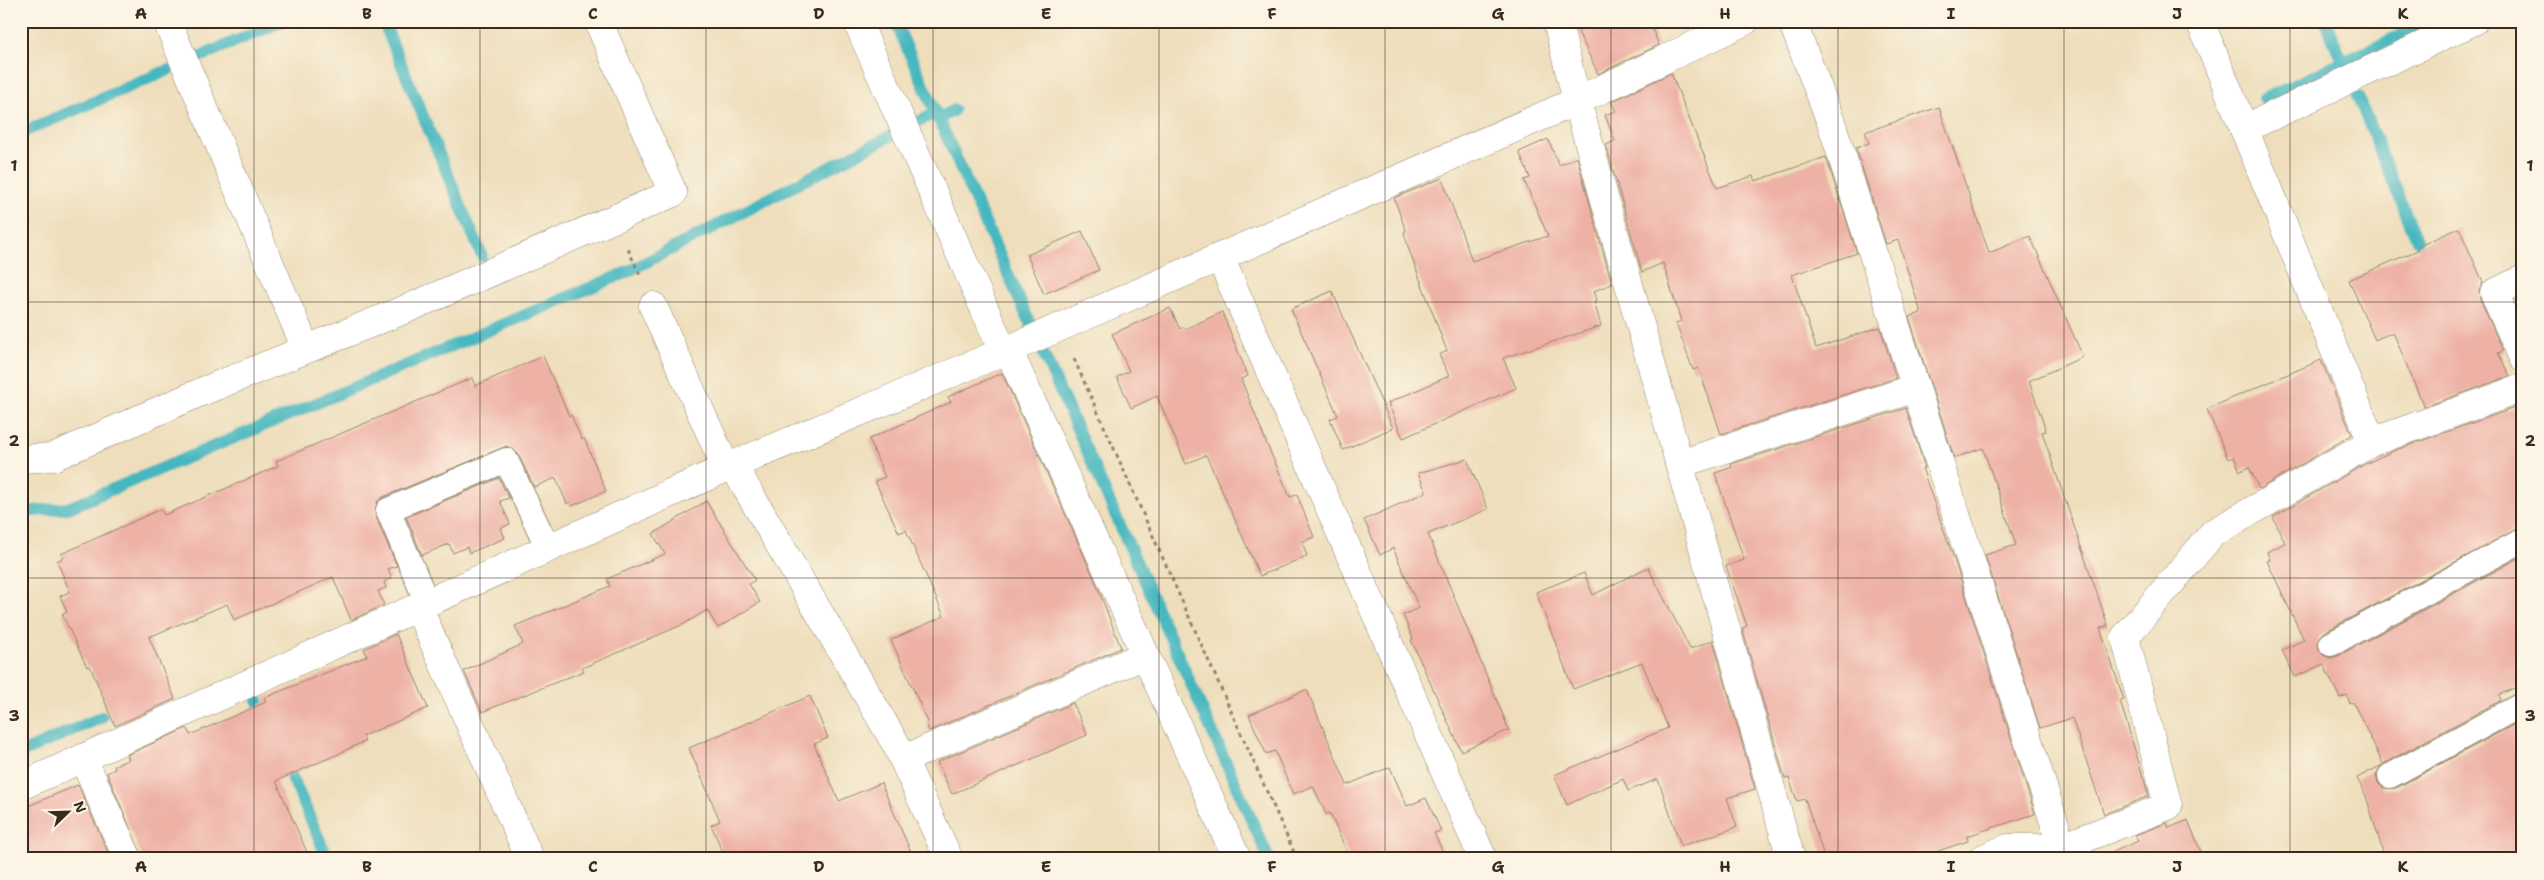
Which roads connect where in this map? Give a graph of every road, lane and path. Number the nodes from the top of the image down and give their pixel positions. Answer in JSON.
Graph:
{"nodes":[{"id":1,"x":167,"y":21,"type":"edge"},
{"id":2,"x":598,"y":21,"type":"edge"},
{"id":3,"x":856,"y":21,"type":"edge"},
{"id":4,"x":1557,"y":21,"type":"edge"},
{"id":5,"x":1745,"y":21,"type":"edge"},
{"id":6,"x":1792,"y":21,"type":"edge"},
{"id":7,"x":2200,"y":21,"type":"edge"},
{"id":8,"x":2474,"y":21,"type":"edge"},
{"id":9,"x":1577,"y":101,"type":"junction"},
{"id":10,"x":2244,"y":129,"type":"junction"},
{"id":11,"x":627,"y":246,"type":"dead end"},
{"id":12,"x":1220,"y":256,"type":"junction"},
{"id":13,"x":642,"y":279,"type":"dead end"},
{"id":14,"x":2523,"y":279,"type":"edge"},
{"id":15,"x":654,"y":306,"type":"dead end"},
{"id":16,"x":1057,"y":328,"type":"junction"},
{"id":17,"x":306,"y":349,"type":"junction"},
{"id":18,"x":1008,"y":350,"type":"junction"},
{"id":19,"x":2523,"y":358,"type":"edge"},
{"id":20,"x":1916,"y":388,"type":"junction"},
{"id":21,"x":2523,"y":388,"type":"edge"},
{"id":22,"x":2372,"y":442,"type":"junction"},
{"id":23,"x":21,"y":459,"type":"edge"},
{"id":24,"x":1679,"y":464,"type":"junction"},
{"id":25,"x":729,"y":467,"type":"junction"},
{"id":26,"x":2523,"y":540,"type":"edge"},
{"id":27,"x":548,"y":548,"type":"junction"},
{"id":28,"x":422,"y":605,"type":"junction"},
{"id":29,"x":2331,"y":644,"type":"dead end"},
{"id":30,"x":1145,"y":655,"type":"junction"},
{"id":31,"x":2523,"y":704,"type":"edge"},
{"id":32,"x":83,"y":758,"type":"junction"},
{"id":33,"x":904,"y":760,"type":"junction"},
{"id":34,"x":2390,"y":776,"type":"dead end"},
{"id":35,"x":21,"y":786,"type":"edge"},
{"id":36,"x":2062,"y":847,"type":"junction"},
{"id":37,"x":128,"y":859,"type":"edge"},
{"id":38,"x":530,"y":859,"type":"edge"},
{"id":39,"x":949,"y":859,"type":"edge"},
{"id":40,"x":1236,"y":859,"type":"edge"},
{"id":41,"x":1297,"y":859,"type":"edge"},
{"id":42,"x":1483,"y":859,"type":"edge"},
{"id":43,"x":1791,"y":859,"type":"edge"},
{"id":44,"x":1982,"y":859,"type":"edge"}],
"edges":[{"from":1,"to":17,"type":"street"},
{"from":2,"to":17,"type":"street"},
{"from":3,"to":18,"type":"street"},
{"from":4,"to":9,"type":"street"},
{"from":5,"to":9,"type":"street"},
{"from":6,"to":20,"type":"street"},
{"from":7,"to":10,"type":"street"},
{"from":8,"to":10,"type":"street"},
{"from":9,"to":12,"type":"street"},
{"from":9,"to":24,"type":"street"},
{"from":10,"to":22,"type":"street"},
{"from":11,"to":13,"type":"path"},
{"from":12,"to":16,"type":"street"},
{"from":12,"to":42,"type":"street"},
{"from":14,"to":19,"type":"street"},
{"from":15,"to":25,"type":"street"},
{"from":16,"to":18,"type":"street"},
{"from":16,"to":41,"type":"path"},
{"from":17,"to":23,"type":"street"},
{"from":18,"to":25,"type":"street"},
{"from":18,"to":30,"type":"street"},
{"from":20,"to":24,"type":"street"},
{"from":20,"to":36,"type":"street"},
{"from":21,"to":22,"type":"street"},
{"from":22,"to":36,"type":"street"},
{"from":24,"to":43,"type":"street"},
{"from":25,"to":27,"type":"street"},
{"from":25,"to":33,"type":"street"},
{"from":26,"to":29,"type":"lane"},
{"from":27,"to":28,"type":"street"},
{"from":27,"to":28,"type":"lane"},
{"from":28,"to":32,"type":"street"},
{"from":28,"to":38,"type":"street"},
{"from":30,"to":33,"type":"street"},
{"from":30,"to":40,"type":"street"},
{"from":31,"to":34,"type":"lane"},
{"from":32,"to":35,"type":"street"},
{"from":32,"to":37,"type":"street"},
{"from":33,"to":39,"type":"street"},
{"from":36,"to":44,"type":"street"}]}
